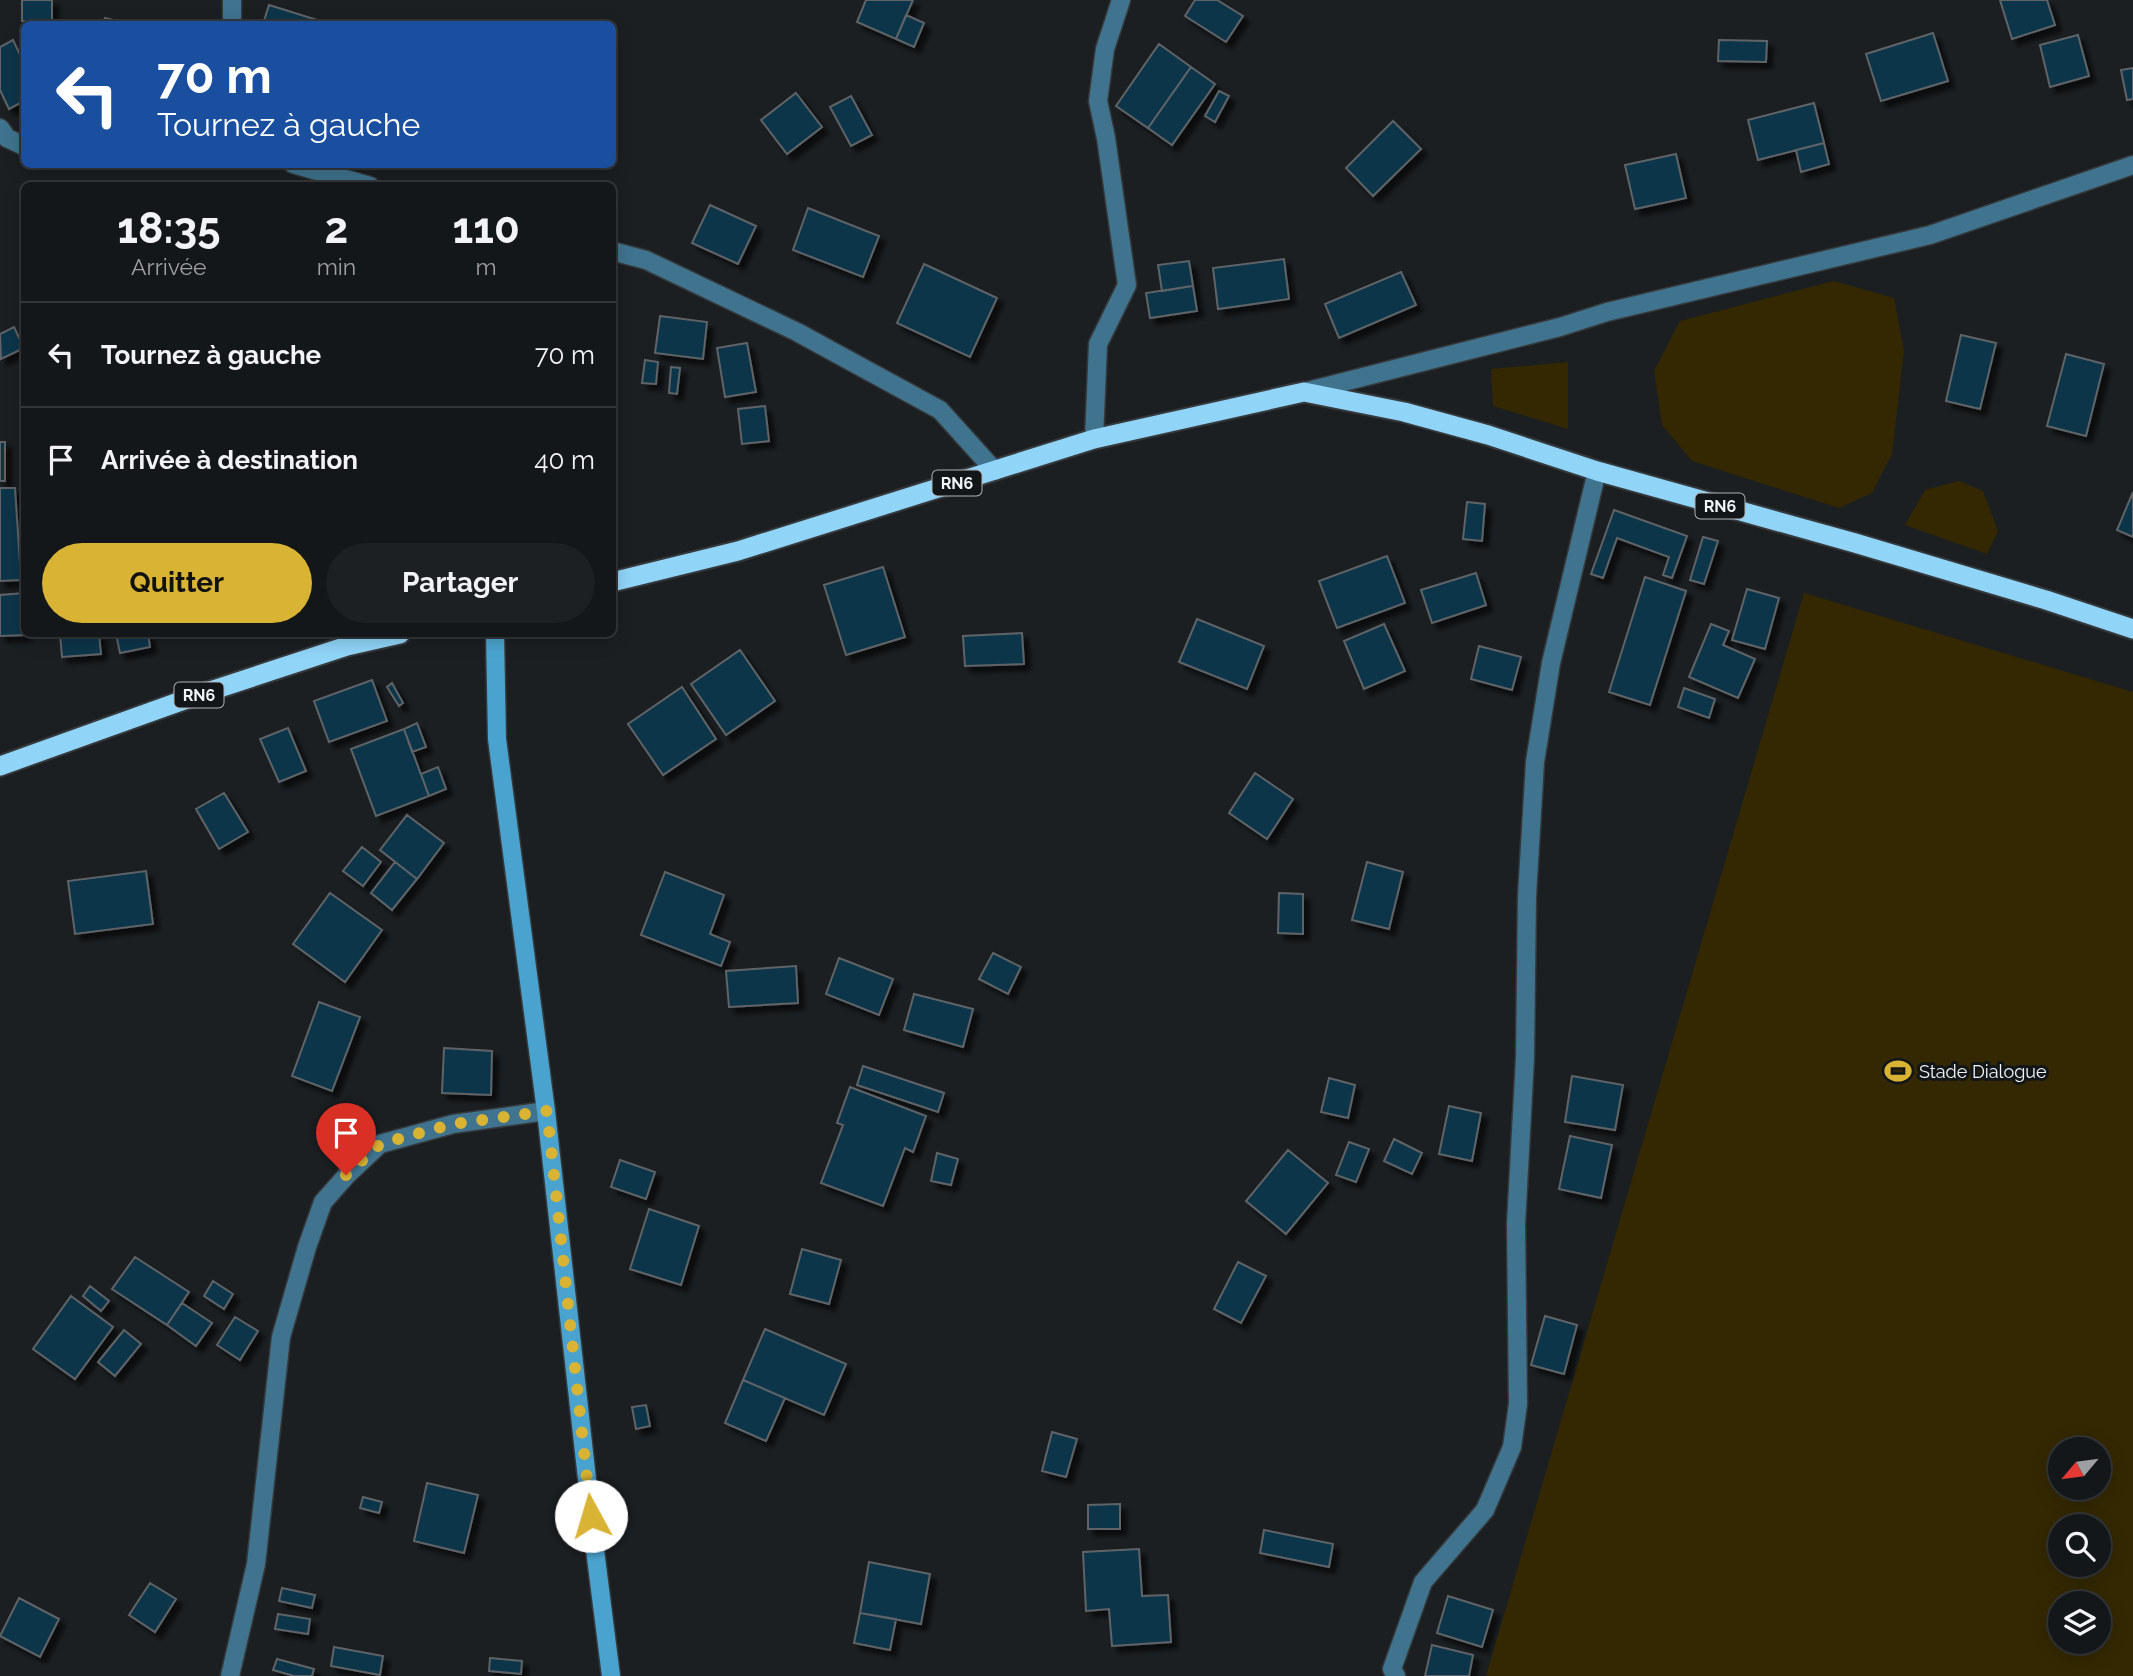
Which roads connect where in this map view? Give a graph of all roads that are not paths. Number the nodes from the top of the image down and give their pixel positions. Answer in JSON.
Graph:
{"nodes":[{"id":1,"x":232,"y":0,"type":"edge"},
{"id":2,"x":1121,"y":0,"type":"edge"},
{"id":3,"x":232,"y":21,"type":"edge"},
{"id":4,"x":0,"y":128,"type":"edge"},
{"id":5,"x":21,"y":145,"type":"edge"},
{"id":6,"x":2133,"y":165,"type":"edge"},
{"id":7,"x":307,"y":168,"type":"edge"},
{"id":8,"x":356,"y":182,"type":"edge"},
{"id":9,"x":616,"y":252,"type":"edge"},
{"id":10,"x":1304,"y":392,"type":"junction"},
{"id":11,"x":1094,"y":439,"type":"junction"},
{"id":12,"x":995,"y":471,"type":"junction"},
{"id":13,"x":1597,"y":471,"type":"junction"},
{"id":14,"x":616,"y":581,"type":"edge"},
{"id":15,"x":2133,"y":629,"type":"edge"},
{"id":16,"x":387,"y":637,"type":"edge"},
{"id":17,"x":495,"y":637,"type":"edge"},
{"id":18,"x":0,"y":765,"type":"edge"},
{"id":19,"x":547,"y":1111,"type":"junction"},
{"id":20,"x":230,"y":1676,"type":"edge"},
{"id":21,"x":611,"y":1676,"type":"edge"},
{"id":22,"x":1396,"y":1676,"type":"edge"}],
"edges":[{"from":1,"to":3,"type":"street"},
{"from":2,"to":11,"type":"street"},
{"from":4,"to":5,"type":"street"},
{"from":6,"to":10,"type":"street"},
{"from":7,"to":8,"type":"street"},
{"from":9,"to":12,"type":"street"},
{"from":10,"to":11,"type":"highway","number":"RN6"},
{"from":10,"to":13,"type":"highway","number":"RN6"},
{"from":11,"to":12,"type":"highway","number":"RN6"},
{"from":12,"to":14,"type":"highway","number":"RN6"},
{"from":13,"to":15,"type":"highway","number":"RN6"},
{"from":13,"to":22,"type":"street"},
{"from":16,"to":18,"type":"highway","number":"RN6"},
{"from":17,"to":19,"type":"main road"},
{"from":19,"to":20,"type":"street"},
{"from":19,"to":21,"type":"main road"}]}
